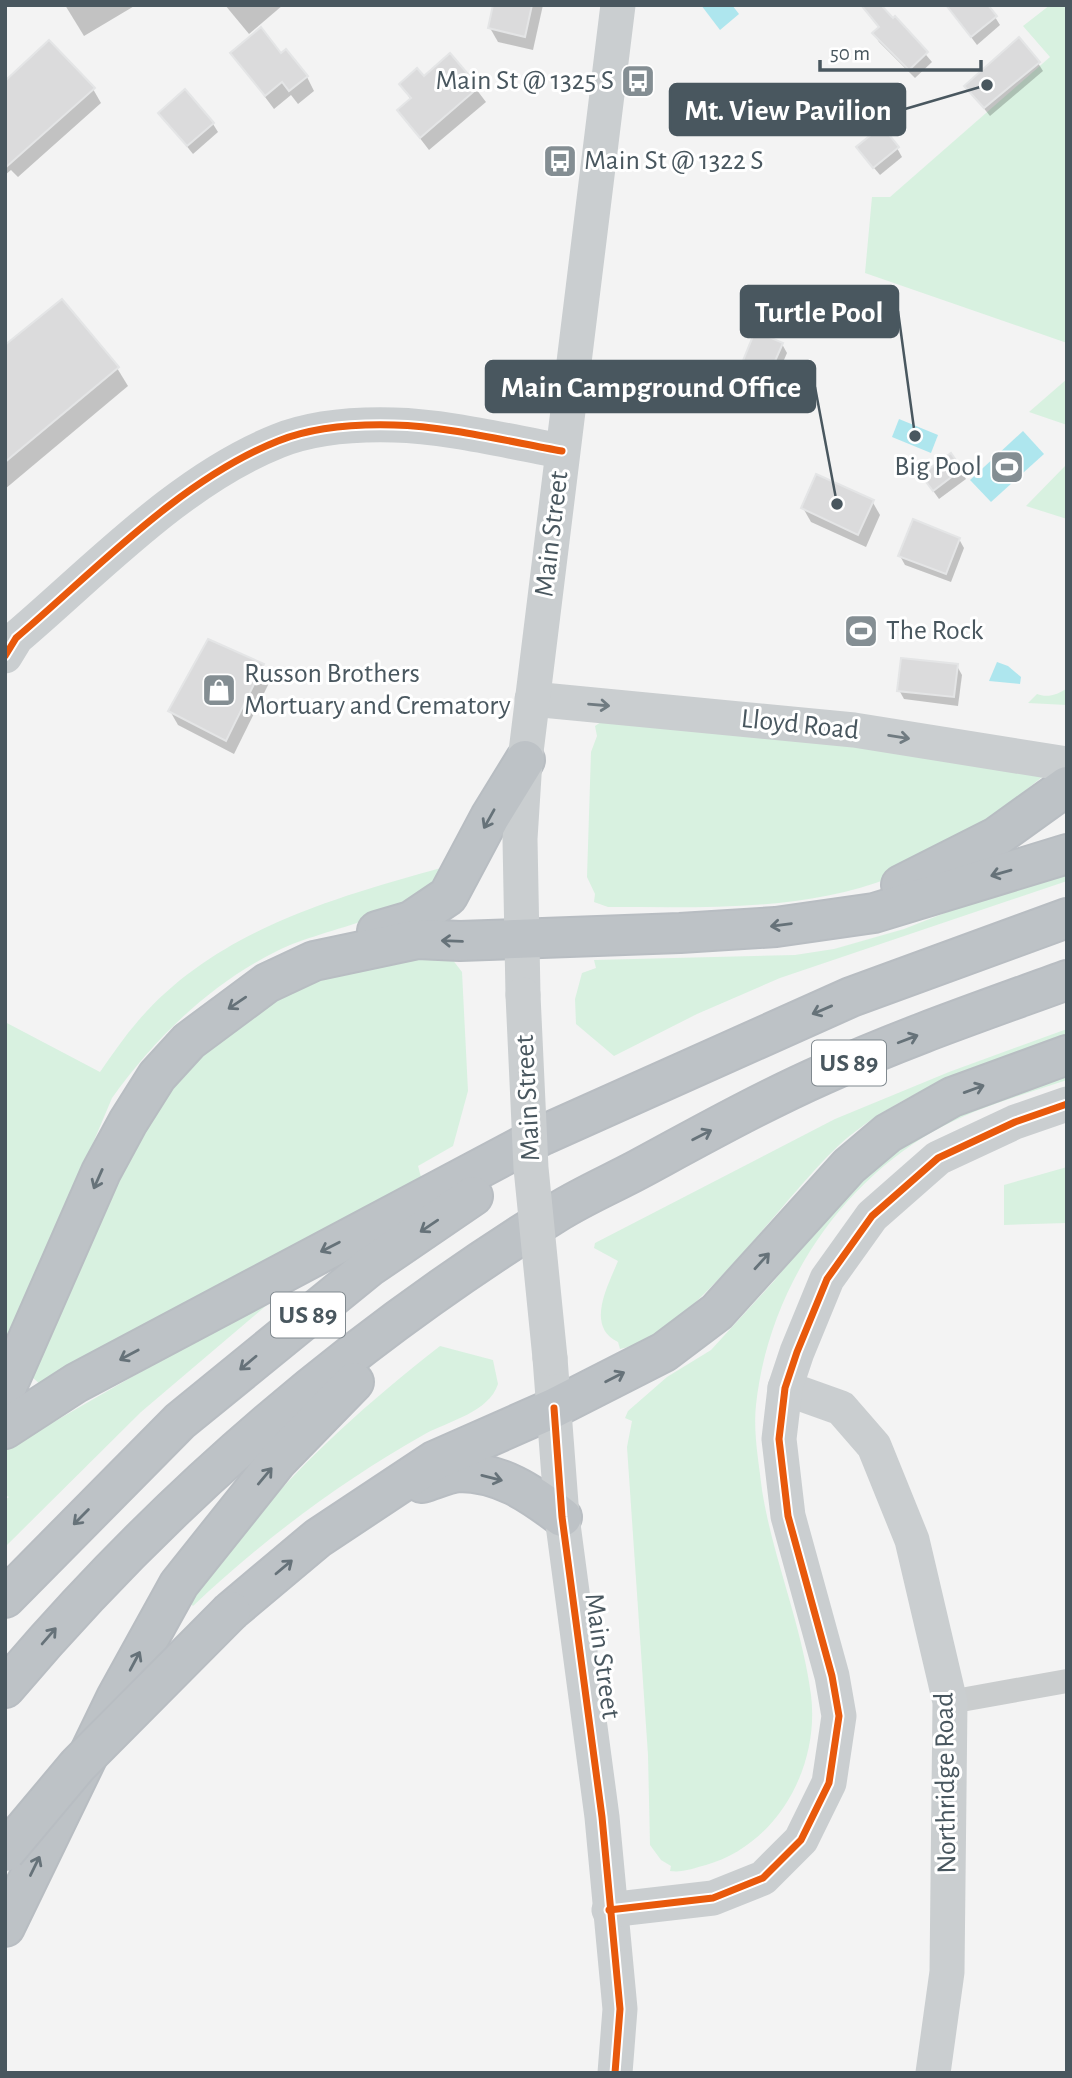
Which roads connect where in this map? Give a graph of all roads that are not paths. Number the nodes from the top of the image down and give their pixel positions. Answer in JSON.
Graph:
{"nodes":[{"id":1,"x":618,"y":5,"type":"edge"},
{"id":2,"x":562,"y":451,"type":"junction"},
{"id":3,"x":9,"y":640,"type":"edge"},
{"id":4,"x":531,"y":699,"type":"junction"},
{"id":5,"x":525,"y":760,"type":"junction"},
{"id":6,"x":1067,"y":764,"type":"edge"},
{"id":7,"x":1067,"y":786,"type":"edge"},
{"id":8,"x":1067,"y":854,"type":"edge"},
{"id":9,"x":847,"y":914,"type":"junction"},
{"id":10,"x":1067,"y":918,"type":"edge"},
{"id":11,"x":520,"y":939,"type":"junction"},
{"id":12,"x":330,"y":957,"type":"junction"},
{"id":13,"x":1067,"y":980,"type":"edge"},
{"id":14,"x":1067,"y":1055,"type":"edge"},
{"id":15,"x":654,"y":1087,"type":"junction"},
{"id":16,"x":1067,"y":1104,"type":"edge"},
{"id":17,"x":642,"y":1167,"type":"junction"},
{"id":18,"x":785,"y":1388,"type":"junction"},
{"id":19,"x":5,"y":1391,"type":"edge"},
{"id":20,"x":554,"y":1408,"type":"junction"},
{"id":21,"x":5,"y":1429,"type":"edge"},
{"id":22,"x":380,"y":1497,"type":"junction"},
{"id":23,"x":562,"y":1517,"type":"junction"},
{"id":24,"x":5,"y":1598,"type":"edge"},
{"id":25,"x":1067,"y":1681,"type":"edge"},
{"id":26,"x":5,"y":1688,"type":"edge"},
{"id":27,"x":950,"y":1702,"type":"junction"},
{"id":28,"x":5,"y":1852,"type":"edge"},
{"id":29,"x":608,"y":1910,"type":"junction"},
{"id":30,"x":5,"y":1927,"type":"edge"},
{"id":31,"x":615,"y":2073,"type":"edge"},
{"id":32,"x":933,"y":2073,"type":"edge"}],
"edges":[{"from":1,"to":2,"type":"street","name":"Main Street"},
{"from":2,"to":3,"type":"street"},
{"from":2,"to":4,"type":"street","name":"Main Street"},
{"from":4,"to":5,"type":"street","name":"Main Street"},
{"from":4,"to":6,"type":"street","name":"Lloyd Road","one_way":true},
{"from":5,"to":11,"type":"street","name":"Main Street"},
{"from":5,"to":12,"type":"highway","one_way":true},
{"from":7,"to":9,"type":"highway"},
{"from":8,"to":9,"type":"highway","one_way":true},
{"from":9,"to":11,"type":"highway","one_way":true},
{"from":10,"to":15,"type":"highway","number":"US 89","one_way":true},
{"from":11,"to":12,"type":"highway","one_way":true},
{"from":11,"to":20,"type":"street","name":"Main Street","bridge":true},
{"from":12,"to":19,"type":"highway","one_way":true},
{"from":17,"to":13,"type":"highway","number":"US 89","one_way":true},
{"from":20,"to":14,"type":"highway","one_way":true},
{"from":15,"to":21,"type":"highway","one_way":true},
{"from":15,"to":24,"type":"highway","number":"US 89","one_way":true},
{"from":16,"to":18,"type":"street"},
{"from":26,"to":17,"type":"highway","number":"US 89","one_way":true},
{"from":30,"to":17,"type":"highway","one_way":true},
{"from":18,"to":27,"type":"street","name":"Northridge Road"},
{"from":18,"to":29,"type":"street"},
{"from":20,"to":22,"type":"highway"},
{"from":20,"to":23,"type":"street","name":"Main Street"},
{"from":22,"to":23,"type":"highway","one_way":true},
{"from":28,"to":22,"type":"highway","one_way":true,"bridge":true},
{"from":23,"to":29,"type":"street","name":"Main Street"},
{"from":25,"to":27,"type":"street"},
{"from":27,"to":32,"type":"street","name":"Northridge Road"},
{"from":29,"to":31,"type":"street","name":"Main Street"}]}
